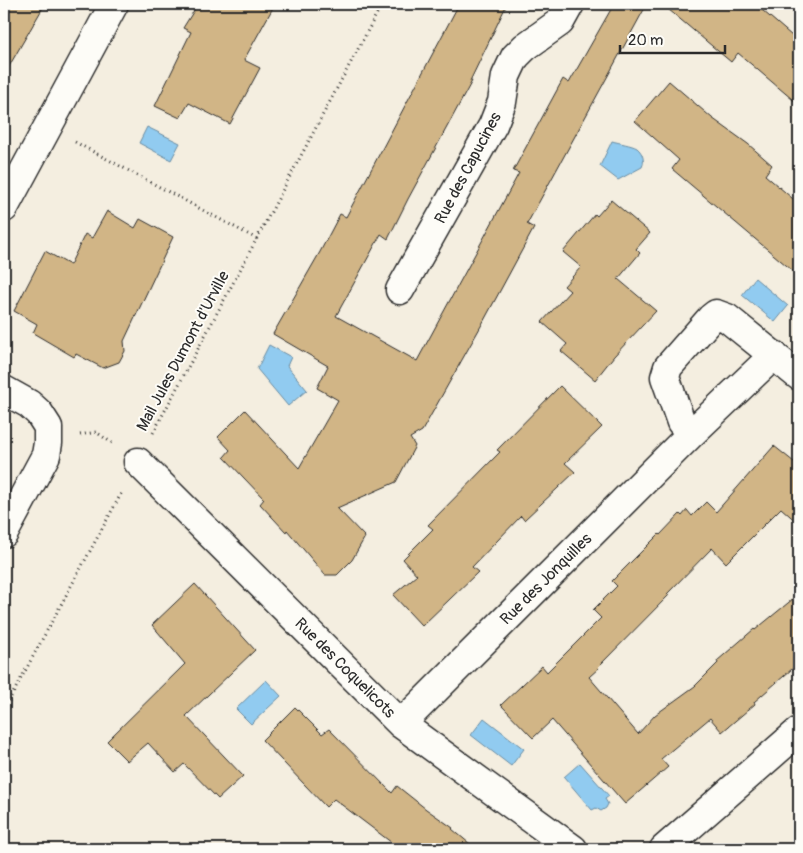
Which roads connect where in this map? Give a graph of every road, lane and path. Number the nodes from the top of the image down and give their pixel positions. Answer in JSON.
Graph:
{"nodes":[{"id":1,"x":114,"y":4,"type":"edge"},
{"id":2,"x":382,"y":4,"type":"edge"},
{"id":3,"x":570,"y":4,"type":"edge"},
{"id":4,"x":48,"y":128,"type":"junction"},
{"id":5,"x":4,"y":208,"type":"edge"},
{"id":6,"x":257,"y":238,"type":"junction"},
{"id":7,"x":400,"y":290,"type":"dead end"},
{"id":8,"x":774,"y":355,"type":"junction"},
{"id":9,"x":799,"y":376,"type":"edge"},
{"id":10,"x":4,"y":390,"type":"edge"},
{"id":11,"x":691,"y":434,"type":"junction"},
{"id":12,"x":48,"y":443,"type":"junction"},
{"id":13,"x":138,"y":462,"type":"junction"},
{"id":14,"x":4,"y":533,"type":"edge"},
{"id":15,"x":4,"y":710,"type":"edge"},
{"id":16,"x":400,"y":724,"type":"junction"},
{"id":17,"x":799,"y":731,"type":"edge"},
{"id":18,"x":573,"y":849,"type":"edge"},
{"id":19,"x":664,"y":849,"type":"edge"}],
"edges":[{"from":1,"to":4,"type":"street"},
{"from":2,"to":6,"type":"path","name":"Mail Jules Dumont d'Urville"},
{"from":3,"to":7,"type":"street","name":"Rue des Capucines"},
{"from":4,"to":5,"type":"street"},
{"from":4,"to":6,"type":"path"},
{"from":6,"to":13,"type":"path","name":"Mail Jules Dumont d'Urville"},
{"from":8,"to":9,"type":"street"},
{"from":8,"to":11,"type":"street","name":"Rue des Jonquilles"},
{"from":8,"to":11,"type":"street"},
{"from":10,"to":12,"type":"street"},
{"from":11,"to":16,"type":"street","name":"Rue des Jonquilles"},
{"from":12,"to":13,"type":"path"},
{"from":12,"to":14,"type":"street"},
{"from":13,"to":15,"type":"path","name":"Mail Jules Dumont d'Urville"},
{"from":13,"to":16,"type":"street","name":"Rue des Coquelicots"},
{"from":16,"to":18,"type":"street","name":"Rue des Coquelicots"},
{"from":17,"to":19,"type":"street"}]}
